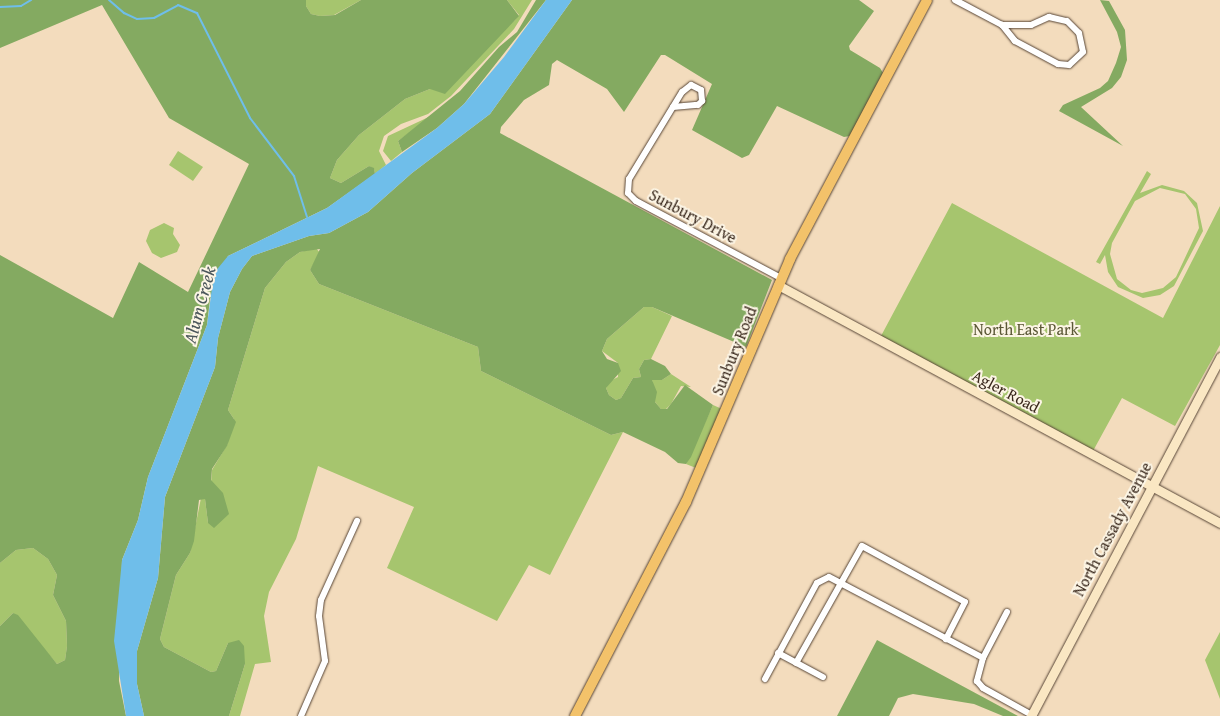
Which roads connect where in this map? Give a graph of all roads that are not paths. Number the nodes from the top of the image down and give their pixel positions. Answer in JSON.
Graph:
{"nodes":[{"id":1,"x":927,"y":0,"type":"edge"},
{"id":2,"x":955,"y":0,"type":"edge"},
{"id":3,"x":1002,"y":25,"type":"junction"},
{"id":4,"x":673,"y":107,"type":"junction"},
{"id":5,"x":780,"y":282,"type":"junction"},
{"id":6,"x":1220,"y":357,"type":"edge"},
{"id":7,"x":1152,"y":486,"type":"junction"},
{"id":8,"x":358,"y":521,"type":"dead end"},
{"id":9,"x":1220,"y":523,"type":"edge"},
{"id":10,"x":840,"y":581,"type":"junction"},
{"id":11,"x":1007,"y":612,"type":"dead end"},
{"id":12,"x":946,"y":638,"type":"junction"},
{"id":13,"x":778,"y":653,"type":"junction"},
{"id":14,"x":983,"y":658,"type":"junction"},
{"id":15,"x":796,"y":663,"type":"junction"},
{"id":16,"x":823,"y":677,"type":"dead end"},
{"id":17,"x":765,"y":679,"type":"dead end"},
{"id":18,"x":1031,"y":715,"type":"edge"},
{"id":19,"x":301,"y":716,"type":"edge"},
{"id":20,"x":575,"y":716,"type":"edge"}],
"edges":[{"from":1,"to":5,"type":"main road","name":"Sunbury Road"},
{"from":2,"to":3,"type":"street"},
{"from":3,"to":3,"type":"street"},
{"from":4,"to":4,"type":"street","name":"Sunbury Drive"},
{"from":4,"to":5,"type":"street","name":"Sunbury Drive"},
{"from":5,"to":7,"type":"main road","name":"Agler Road"},
{"from":5,"to":20,"type":"main road","name":"Sunbury Road"},
{"from":6,"to":7,"type":"main road","name":"North Cassady Avenue"},
{"from":7,"to":9,"type":"main road","name":"Agler Road"},
{"from":7,"to":18,"type":"main road","name":"North Cassady Avenue"},
{"from":8,"to":19,"type":"street"},
{"from":10,"to":12,"type":"street"},
{"from":10,"to":12,"type":"street"},
{"from":10,"to":13,"type":"street"},
{"from":10,"to":15,"type":"street"},
{"from":11,"to":14,"type":"street"},
{"from":12,"to":14,"type":"street"},
{"from":13,"to":15,"type":"street"},
{"from":13,"to":17,"type":"street"},
{"from":14,"to":18,"type":"street"},
{"from":15,"to":16,"type":"street"}]}
